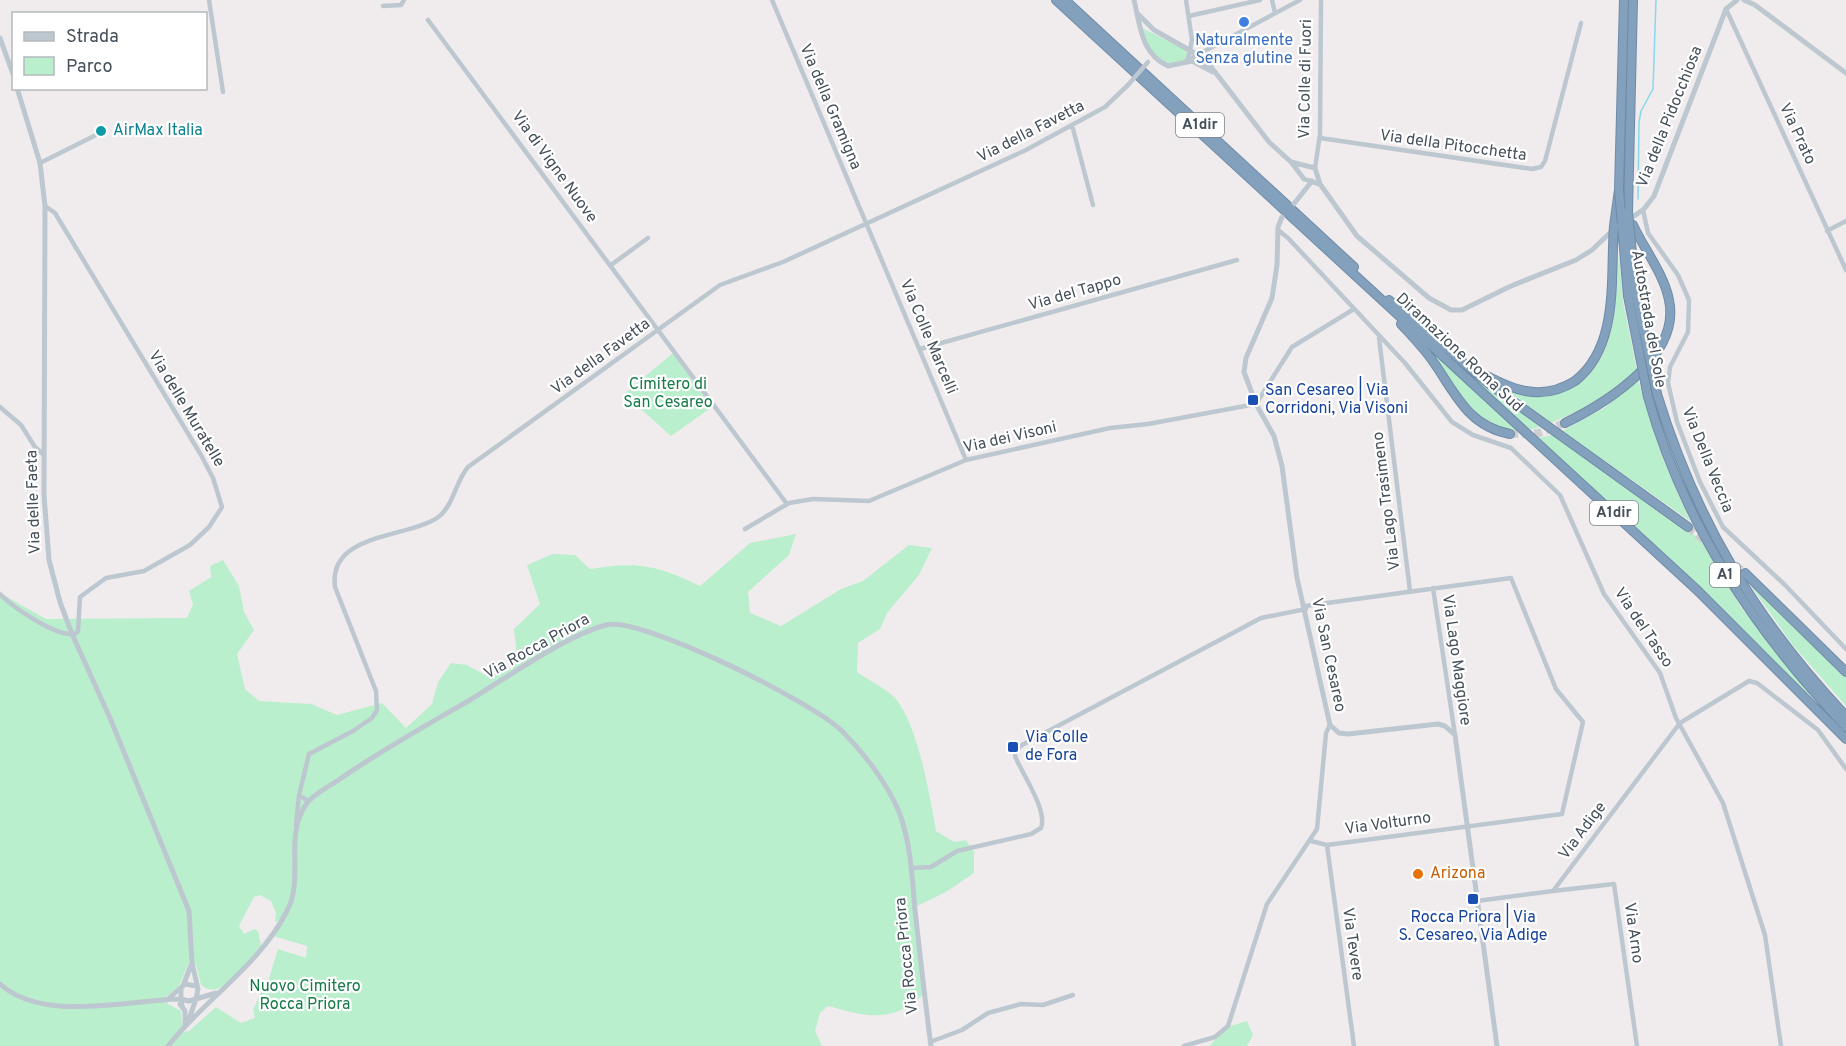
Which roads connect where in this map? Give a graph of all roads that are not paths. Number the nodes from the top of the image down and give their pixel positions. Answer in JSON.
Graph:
{"nodes":[{"id":1,"x":209,"y":0,"type":"edge"},
{"id":2,"x":404,"y":0,"type":"edge"},
{"id":3,"x":772,"y":0,"type":"edge"},
{"id":4,"x":1056,"y":0,"type":"edge"},
{"id":5,"x":1065,"y":0,"type":"edge"},
{"id":6,"x":1134,"y":0,"type":"edge"},
{"id":7,"x":1186,"y":0,"type":"edge"},
{"id":8,"x":1260,"y":0,"type":"edge"},
{"id":9,"x":1272,"y":0,"type":"edge"},
{"id":10,"x":1300,"y":0,"type":"edge"},
{"id":11,"x":1321,"y":0,"type":"edge"},
{"id":12,"x":1624,"y":0,"type":"edge"},
{"id":13,"x":1633,"y":0,"type":"edge"},
{"id":14,"x":1737,"y":0,"type":"edge"},
{"id":15,"x":1744,"y":0,"type":"edge"},
{"id":16,"x":383,"y":6,"type":"dead end"},
{"id":17,"x":1726,"y":9,"type":"junction"},
{"id":18,"x":1137,"y":13,"type":"junction"},
{"id":19,"x":1275,"y":13,"type":"junction"},
{"id":20,"x":1189,"y":16,"type":"junction"},
{"id":21,"x":428,"y":20,"type":"dead end"},
{"id":22,"x":1581,"y":23,"type":"dead end"},
{"id":23,"x":1140,"y":27,"type":"junction"},
{"id":24,"x":1154,"y":30,"type":"junction"},
{"id":25,"x":0,"y":38,"type":"edge"},
{"id":26,"x":1209,"y":48,"type":"junction"},
{"id":27,"x":1191,"y":50,"type":"junction"},
{"id":28,"x":1197,"y":55,"type":"junction"},
{"id":29,"x":1153,"y":57,"type":"junction"},
{"id":30,"x":1187,"y":60,"type":"junction"},
{"id":31,"x":1208,"y":65,"type":"junction"},
{"id":32,"x":12,"y":71,"type":"edge"},
{"id":33,"x":1846,"y":73,"type":"edge"},
{"id":34,"x":18,"y":90,"type":"edge"},
{"id":35,"x":223,"y":92,"type":"dead end"},
{"id":36,"x":1625,"y":95,"type":"junction"},
{"id":37,"x":1072,"y":125,"type":"junction"},
{"id":38,"x":100,"y":133,"type":"dead end"},
{"id":39,"x":1320,"y":138,"type":"junction"},
{"id":40,"x":1315,"y":159,"type":"junction"},
{"id":41,"x":1291,"y":162,"type":"junction"},
{"id":42,"x":40,"y":163,"type":"junction"},
{"id":43,"x":1308,"y":167,"type":"junction"},
{"id":44,"x":1315,"y":168,"type":"junction"},
{"id":45,"x":1317,"y":176,"type":"junction"},
{"id":46,"x":1303,"y":178,"type":"junction"},
{"id":47,"x":1312,"y":182,"type":"junction"},
{"id":48,"x":1323,"y":188,"type":"junction"},
{"id":49,"x":1619,"y":190,"type":"junction"},
{"id":50,"x":1304,"y":192,"type":"junction"},
{"id":51,"x":1093,"y":205,"type":"dead end"},
{"id":52,"x":1293,"y":205,"type":"dead end"},
{"id":53,"x":45,"y":206,"type":"junction"},
{"id":54,"x":1643,"y":210,"type":"junction"},
{"id":55,"x":1628,"y":212,"type":"junction"},
{"id":56,"x":1282,"y":217,"type":"dead end"},
{"id":57,"x":1846,"y":222,"type":"edge"},
{"id":58,"x":867,"y":224,"type":"junction"},
{"id":59,"x":1278,"y":230,"type":"junction"},
{"id":60,"x":1827,"y":231,"type":"junction"},
{"id":61,"x":648,"y":238,"type":"dead end"},
{"id":62,"x":1237,"y":260,"type":"dead end"},
{"id":63,"x":611,"y":266,"type":"junction"},
{"id":64,"x":1846,"y":270,"type":"edge"},
{"id":65,"x":1384,"y":302,"type":"junction"},
{"id":66,"x":1354,"y":309,"type":"junction"},
{"id":67,"x":658,"y":331,"type":"junction"},
{"id":68,"x":1379,"y":336,"type":"junction"},
{"id":69,"x":920,"y":350,"type":"junction"},
{"id":70,"x":1451,"y":354,"type":"junction"},
{"id":71,"x":1256,"y":404,"type":"junction"},
{"id":72,"x":0,"y":407,"type":"edge"},
{"id":73,"x":1565,"y":423,"type":"tunnel mouth"},
{"id":74,"x":1510,"y":434,"type":"tunnel mouth"},
{"id":75,"x":45,"y":455,"type":"junction"},
{"id":76,"x":966,"y":460,"type":"junction"},
{"id":77,"x":787,"y":504,"type":"junction"},
{"id":78,"x":1688,"y":527,"type":"tunnel mouth"},
{"id":79,"x":745,"y":529,"type":"dead end"},
{"id":80,"x":1745,"y":573,"type":"tunnel mouth"},
{"id":81,"x":1433,"y":588,"type":"junction"},
{"id":82,"x":1410,"y":591,"type":"junction"},
{"id":83,"x":0,"y":594,"type":"edge"},
{"id":84,"x":1306,"y":607,"type":"junction"},
{"id":85,"x":72,"y":635,"type":"junction"},
{"id":86,"x":1846,"y":649,"type":"edge"},
{"id":87,"x":1846,"y":672,"type":"edge"},
{"id":88,"x":1846,"y":716,"type":"edge"},
{"id":89,"x":1679,"y":724,"type":"junction"},
{"id":90,"x":1330,"y":725,"type":"junction"},
{"id":91,"x":1846,"y":727,"type":"edge"},
{"id":92,"x":1455,"y":735,"type":"junction"},
{"id":93,"x":1846,"y":739,"type":"edge"},
{"id":94,"x":1846,"y":770,"type":"edge"},
{"id":95,"x":299,"y":795,"type":"junction"},
{"id":96,"x":308,"y":801,"type":"junction"},
{"id":97,"x":296,"y":826,"type":"junction"},
{"id":98,"x":1467,"y":826,"type":"junction"},
{"id":99,"x":1311,"y":841,"type":"junction"},
{"id":100,"x":1327,"y":845,"type":"junction"},
{"id":101,"x":911,"y":868,"type":"junction"},
{"id":102,"x":1553,"y":891,"type":"junction"},
{"id":103,"x":1477,"y":900,"type":"junction"},
{"id":104,"x":192,"y":963,"type":"junction"},
{"id":105,"x":0,"y":984,"type":"edge"},
{"id":106,"x":182,"y":987,"type":"junction"},
{"id":107,"x":197,"y":987,"type":"junction"},
{"id":108,"x":224,"y":989,"type":"junction"},
{"id":109,"x":1073,"y":995,"type":"dead end"},
{"id":110,"x":168,"y":999,"type":"junction"},
{"id":111,"x":181,"y":999,"type":"junction"},
{"id":112,"x":196,"y":999,"type":"junction"},
{"id":113,"x":183,"y":1006,"type":"junction"},
{"id":114,"x":185,"y":1025,"type":"junction"},
{"id":115,"x":930,"y":1044,"type":"edge"},
{"id":116,"x":168,"y":1046,"type":"edge"},
{"id":117,"x":1184,"y":1046,"type":"edge"},
{"id":118,"x":1354,"y":1046,"type":"edge"},
{"id":119,"x":1497,"y":1046,"type":"edge"},
{"id":120,"x":1637,"y":1046,"type":"edge"},
{"id":121,"x":1781,"y":1046,"type":"edge"}],
"edges":[{"from":1,"to":35,"type":"street"},
{"from":2,"to":16,"type":"street"},
{"from":3,"to":58,"type":"street","name":"Via della Gramigna"},
{"from":4,"to":65,"type":"highway","name":"Diramazione Roma Sud","number":"A1dir"},
{"from":5,"to":70,"type":"highway","name":"Diramazione Roma Sud","number":"A1dir"},
{"from":6,"to":18,"type":"street"},
{"from":7,"to":20,"type":"street"},
{"from":8,"to":20,"type":"street"},
{"from":9,"to":19,"type":"street"},
{"from":10,"to":19,"type":"street"},
{"from":11,"to":39,"type":"street","name":"Via Colle di Fuori"},
{"from":12,"to":36,"type":"highway","name":"Autostrada del Sole","number":"A1"},
{"from":13,"to":36,"type":"highway","name":"Autostrada del Sole","number":"A1"},
{"from":14,"to":17,"type":"street"},
{"from":15,"to":33,"type":"street"},
{"from":17,"to":54,"type":"street","name":"Via della Pidocchiosa"},
{"from":17,"to":60,"type":"street","name":"Via Prato"},
{"from":18,"to":23,"type":"street"},
{"from":18,"to":24,"type":"street"},
{"from":19,"to":26,"type":"street"},
{"from":20,"to":27,"type":"street"},
{"from":21,"to":63,"type":"street","name":"Via di Vigne Nuove"},
{"from":22,"to":39,"type":"street","name":"Via della Pitocchetta"},
{"from":23,"to":24,"type":"street"},
{"from":23,"to":29,"type":"street"},
{"from":24,"to":27,"type":"street"},
{"from":25,"to":32,"type":"street"},
{"from":26,"to":28,"type":"street"},
{"from":26,"to":31,"type":"street"},
{"from":27,"to":28,"type":"street"},
{"from":27,"to":30,"type":"street"},
{"from":28,"to":30,"type":"street"},
{"from":28,"to":31,"type":"street"},
{"from":29,"to":30,"type":"street"},
{"from":29,"to":37,"type":"street","name":"Via della Favetta","bridge":true},
{"from":30,"to":31,"type":"street"},
{"from":31,"to":41,"type":"street"},
{"from":34,"to":42,"type":"street","name":"Via delle Faeta"},
{"from":36,"to":49,"type":"highway","name":"Autostrada del Sole","number":"A1"},
{"from":36,"to":55,"type":"highway","name":"Autostrada del Sole","number":"A1"},
{"from":37,"to":51,"type":"street"},
{"from":37,"to":58,"type":"street","name":"Via della Favetta"},
{"from":38,"to":42,"type":"street"},
{"from":39,"to":40,"type":"street","name":"Via Colle di Fuori"},
{"from":40,"to":43,"type":"street","name":"Via Colle di Fuori"},
{"from":40,"to":44,"type":"street","name":"Via Colle di Fuori"},
{"from":41,"to":43,"type":"street"},
{"from":41,"to":46,"type":"street"},
{"from":42,"to":53,"type":"street","name":"Via delle Faeta"},
{"from":43,"to":44,"type":"street"},
{"from":43,"to":46,"type":"street"},
{"from":44,"to":45,"type":"street"},
{"from":45,"to":47,"type":"street"},
{"from":45,"to":48,"type":"street","name":"Via della Pidocchiosa"},
{"from":46,"to":47,"type":"street"},
{"from":46,"to":50,"type":"street"},
{"from":47,"to":48,"type":"street","name":"Via della Pidocchiosa"},
{"from":47,"to":50,"type":"street"},
{"from":48,"to":54,"type":"street","name":"Via della Pidocchiosa"},
{"from":49,"to":70,"type":"highway","bridge":true},
{"from":49,"to":91,"type":"highway","name":"Autostrada del Sole","number":"A1","bridge":true},
{"from":50,"to":52,"type":"street"},
{"from":53,"to":75,"type":"street","name":"Via delle Faeta"},
{"from":53,"to":85,"type":"street","name":"Via delle Muratelle"},
{"from":54,"to":86,"type":"street","name":"Via Della Veccia"},
{"from":55,"to":73,"type":"highway"},
{"from":55,"to":88,"type":"highway","name":"Autostrada del Sole","number":"A1","bridge":true},
{"from":56,"to":59,"type":"street"},
{"from":57,"to":60,"type":"street"},
{"from":58,"to":67,"type":"street","name":"Via della Favetta"},
{"from":58,"to":69,"type":"street","name":"Via Colle Marcelli"},
{"from":59,"to":66,"type":"street","name":"Via del Tasso"},
{"from":59,"to":71,"type":"street"},
{"from":60,"to":64,"type":"street","name":"Via Prato"},
{"from":61,"to":63,"type":"street"},
{"from":62,"to":69,"type":"street","name":"Via del Tappo"},
{"from":63,"to":67,"type":"street","name":"Via di Vigne Nuove"},
{"from":65,"to":74,"type":"highway"},
{"from":65,"to":93,"type":"highway","name":"Diramazione Roma Sud","number":"A1dir"},
{"from":66,"to":68,"type":"street","name":"Via del Tasso"},
{"from":66,"to":71,"type":"street"},
{"from":67,"to":77,"type":"street","name":"Via di Vigne Nuove"},
{"from":67,"to":95,"type":"street","name":"Via della Favetta"},
{"from":68,"to":82,"type":"street","name":"Via Lago Trasimeno"},
{"from":68,"to":89,"type":"street","name":"Via del Tasso"},
{"from":69,"to":76,"type":"street","name":"Via Colle Marcelli"},
{"from":70,"to":78,"type":"highway","number":"A1dir"},
{"from":71,"to":76,"type":"street","name":"Via dei Visoni"},
{"from":71,"to":84,"type":"street","name":"Via San Cesareo"},
{"from":72,"to":75,"type":"street"},
{"from":75,"to":85,"type":"street","name":"Via delle Faeta"},
{"from":76,"to":77,"type":"street","name":"Via dei Visoni"},
{"from":77,"to":79,"type":"street","name":"Via dei Visoni"},
{"from":80,"to":87,"type":"highway"},
{"from":81,"to":82,"type":"street"},
{"from":81,"to":92,"type":"street","name":"Via Lago Maggiore"},
{"from":81,"to":98,"type":"street","name":"Via Volturno"},
{"from":82,"to":84,"type":"street"},
{"from":83,"to":85,"type":"street"},
{"from":84,"to":90,"type":"street","name":"Via San Cesareo"},
{"from":84,"to":101,"type":"street"},
{"from":85,"to":104,"type":"street","name":"Via delle Faeta"},
{"from":89,"to":94,"type":"street"},
{"from":89,"to":102,"type":"street","name":"Via Adige"},
{"from":89,"to":121,"type":"street","name":"Via del Tasso"},
{"from":90,"to":92,"type":"street","name":"Via San Cesareo"},
{"from":90,"to":99,"type":"street"},
{"from":92,"to":98,"type":"street"},
{"from":95,"to":96,"type":"street"},
{"from":95,"to":97,"type":"street"},
{"from":96,"to":97,"type":"street","name":"Via Rocca Priora"},
{"from":96,"to":101,"type":"street","name":"Via Rocca Priora"},
{"from":97,"to":108,"type":"street","name":"Via Rocca Priora"},
{"from":98,"to":100,"type":"street","name":"Via Volturno"},
{"from":98,"to":103,"type":"street"},
{"from":99,"to":100,"type":"street","name":"Via Volturno"},
{"from":99,"to":117,"type":"street"},
{"from":100,"to":118,"type":"street","name":"Via Tevere"},
{"from":101,"to":115,"type":"street","name":"Via Rocca Priora"},
{"from":102,"to":103,"type":"street"},
{"from":102,"to":120,"type":"street","name":"Via Arno"},
{"from":103,"to":119,"type":"street"},
{"from":104,"to":106,"type":"street"},
{"from":104,"to":107,"type":"street","name":"Via delle Faeta"},
{"from":105,"to":110,"type":"street"},
{"from":106,"to":107,"type":"street"},
{"from":106,"to":110,"type":"street"},
{"from":106,"to":111,"type":"street"},
{"from":107,"to":108,"type":"street"},
{"from":107,"to":112,"type":"street"},
{"from":108,"to":112,"type":"street"},
{"from":108,"to":114,"type":"street","name":"Via Rocca Priora"},
{"from":109,"to":115,"type":"street"},
{"from":110,"to":111,"type":"street"},
{"from":110,"to":113,"type":"street"},
{"from":111,"to":112,"type":"street"},
{"from":111,"to":113,"type":"street"},
{"from":112,"to":114,"type":"street"},
{"from":113,"to":114,"type":"street"},
{"from":114,"to":116,"type":"street"}]}
